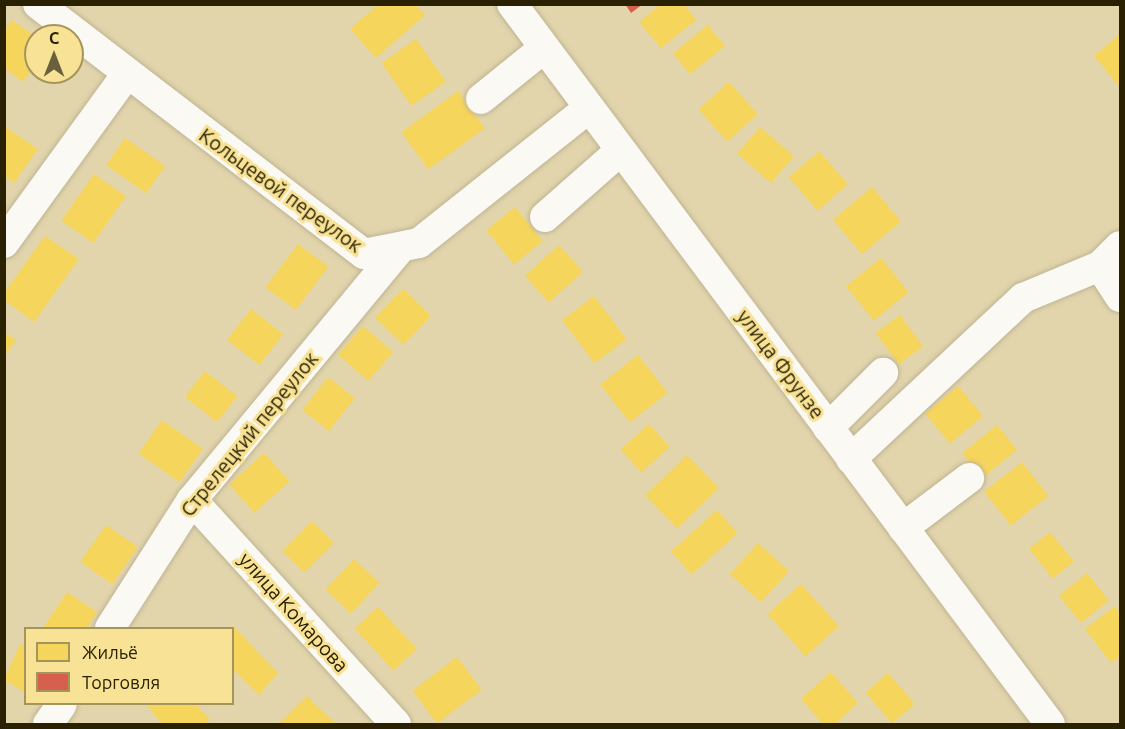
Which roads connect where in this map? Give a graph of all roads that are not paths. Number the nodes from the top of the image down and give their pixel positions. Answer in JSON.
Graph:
{"nodes":[{"id":1,"x":38,"y":4,"type":"edge"},
{"id":2,"x":512,"y":4,"type":"edge"},
{"id":3,"x":544,"y":48,"type":"junction"},
{"id":4,"x":126,"y":75,"type":"junction"},
{"id":5,"x":481,"y":99,"type":"dead end"},
{"id":6,"x":589,"y":108,"type":"junction"},
{"id":7,"x":621,"y":150,"type":"junction"},
{"id":8,"x":545,"y":217,"type":"dead end"},
{"id":9,"x":4,"y":243,"type":"edge"},
{"id":10,"x":400,"y":249,"type":"junction"},
{"id":11,"x":1110,"y":256,"type":"edge"},
{"id":12,"x":1120,"y":297,"type":"edge"},
{"id":13,"x":883,"y":373,"type":"dead end"},
{"id":14,"x":828,"y":428,"type":"junction"},
{"id":15,"x":851,"y":459,"type":"junction"},
{"id":16,"x":969,"y":478,"type":"dead end"},
{"id":17,"x":192,"y":500,"type":"junction"},
{"id":18,"x":903,"y":528,"type":"junction"},
{"id":19,"x":111,"y":627,"type":"edge"},
{"id":20,"x":61,"y":705,"type":"edge"},
{"id":21,"x":48,"y":724,"type":"edge"},
{"id":22,"x":396,"y":724,"type":"edge"},
{"id":23,"x":1050,"y":724,"type":"edge"}],
"edges":[{"from":1,"to":4,"type":"street","name":"Кольцевой переулок"},
{"from":2,"to":3,"type":"street","name":"улица Фрунзе"},
{"from":3,"to":5,"type":"street"},
{"from":3,"to":6,"type":"street","name":"улица Фрунзе"},
{"from":4,"to":9,"type":"street"},
{"from":4,"to":10,"type":"street","name":"Кольцевой переулок"},
{"from":6,"to":7,"type":"street","name":"улица Фрунзе"},
{"from":6,"to":10,"type":"street","name":"Кольцевой переулок"},
{"from":7,"to":8,"type":"street"},
{"from":7,"to":14,"type":"street","name":"улица Фрунзе"},
{"from":10,"to":17,"type":"street","name":"Стрелецкий переулок"},
{"from":11,"to":12,"type":"street"},
{"from":11,"to":15,"type":"street"},
{"from":13,"to":14,"type":"street"},
{"from":14,"to":15,"type":"street","name":"улица Фрунзе"},
{"from":15,"to":18,"type":"street","name":"улица Фрунзе"},
{"from":16,"to":18,"type":"street"},
{"from":17,"to":19,"type":"street","name":"Стрелецкий переулок"},
{"from":17,"to":22,"type":"street","name":"улица Комарова"},
{"from":18,"to":23,"type":"street","name":"улица Фрунзе"},
{"from":20,"to":21,"type":"street"}]}
